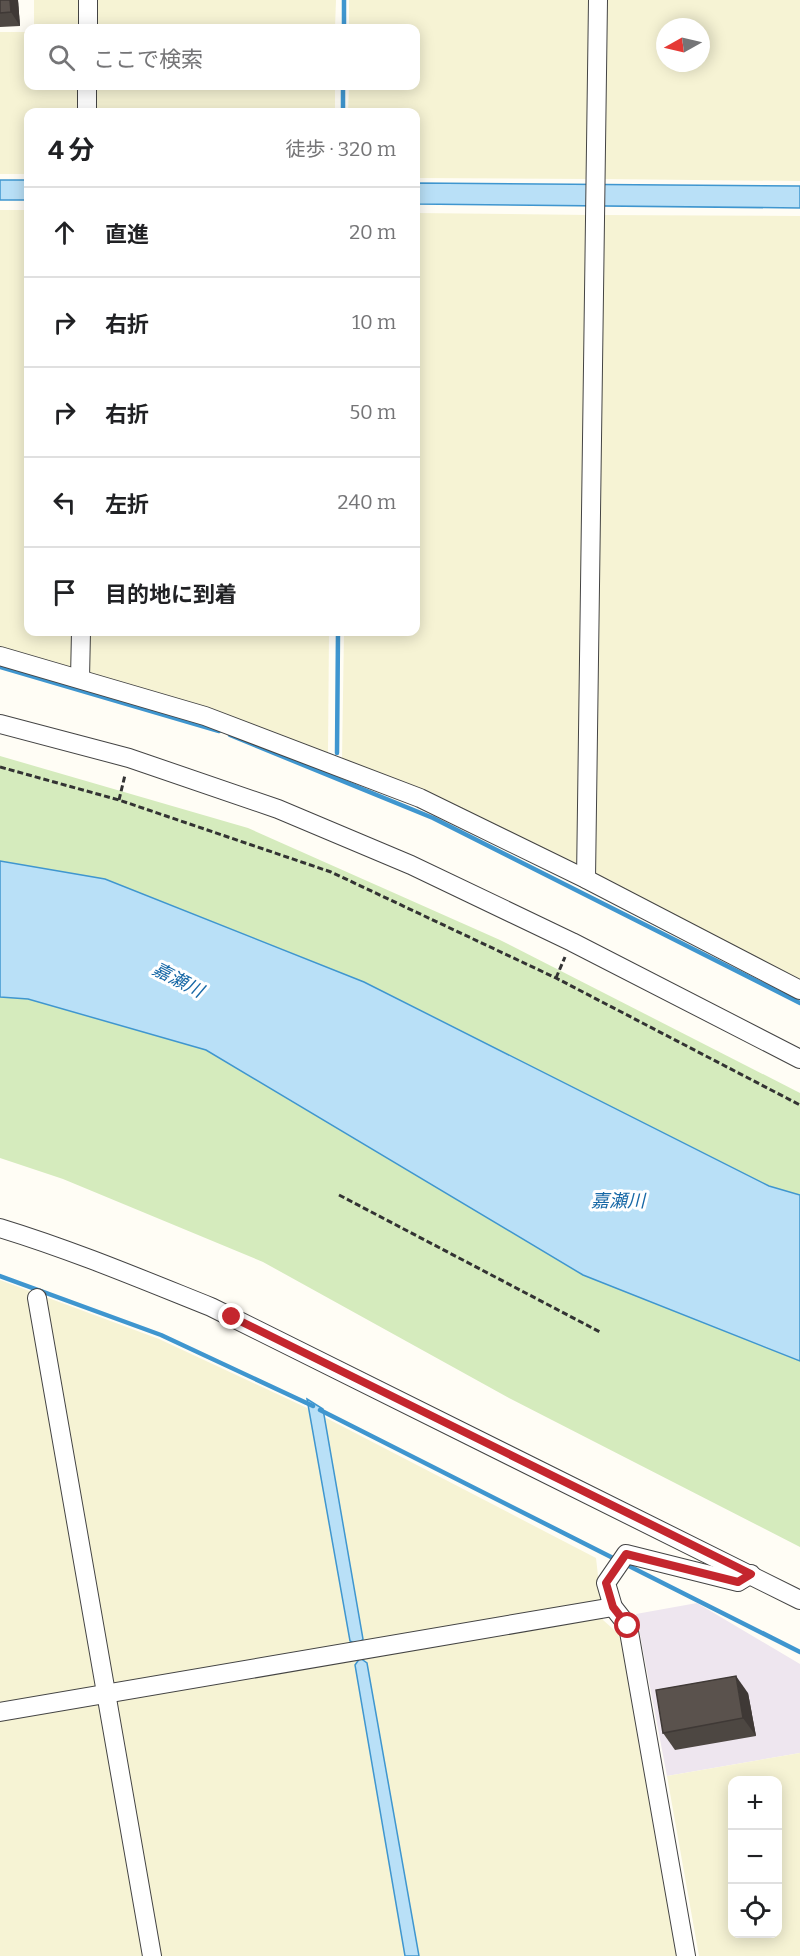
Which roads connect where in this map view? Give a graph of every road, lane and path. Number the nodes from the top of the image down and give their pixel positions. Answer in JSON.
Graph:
{"nodes":[{"id":1,"x":88,"y":0,"type":"edge"},
{"id":2,"x":598,"y":0,"type":"edge"},
{"id":3,"x":88,"y":24,"type":"edge"},
{"id":4,"x":87,"y":90,"type":"edge"},
{"id":5,"x":87,"y":108,"type":"edge"},
{"id":6,"x":81,"y":636,"type":"edge"},
{"id":7,"x":0,"y":656,"type":"edge"},
{"id":8,"x":80,"y":678,"type":"junction"},
{"id":9,"x":0,"y":724,"type":"edge"},
{"id":10,"x":129,"y":758,"type":"junction"},
{"id":11,"x":0,"y":767,"type":"edge"},
{"id":12,"x":119,"y":800,"type":"junction"},
{"id":13,"x":586,"y":879,"type":"junction"},
{"id":14,"x":572,"y":942,"type":"junction"},
{"id":15,"x":556,"y":978,"type":"junction"},
{"id":16,"x":800,"y":990,"type":"edge"},
{"id":17,"x":800,"y":1059,"type":"edge"},
{"id":18,"x":800,"y":1105,"type":"edge"},
{"id":19,"x":339,"y":1196,"type":"dead end"},
{"id":20,"x":0,"y":1228,"type":"edge"},
{"id":21,"x":36,"y":1298,"type":"dead end"},
{"id":22,"x":600,"y":1332,"type":"dead end"},
{"id":23,"x":751,"y":1574,"type":"junction"},
{"id":24,"x":800,"y":1599,"type":"edge"},
{"id":25,"x":613,"y":1607,"type":"junction"},
{"id":26,"x":106,"y":1693,"type":"junction"},
{"id":27,"x":0,"y":1712,"type":"edge"},
{"id":28,"x":152,"y":1956,"type":"edge"},
{"id":29,"x":686,"y":1956,"type":"edge"}],
"edges":[{"from":1,"to":3,"type":"street"},
{"from":2,"to":13,"type":"street"},
{"from":4,"to":5,"type":"street"},
{"from":6,"to":8,"type":"street"},
{"from":7,"to":8,"type":"street"},
{"from":8,"to":13,"type":"street"},
{"from":9,"to":10,"type":"street"},
{"from":10,"to":12,"type":"path"},
{"from":10,"to":14,"type":"street"},
{"from":11,"to":12,"type":"path"},
{"from":12,"to":15,"type":"path"},
{"from":13,"to":16,"type":"street"},
{"from":14,"to":15,"type":"path"},
{"from":14,"to":17,"type":"street"},
{"from":15,"to":18,"type":"path"},
{"from":19,"to":22,"type":"path"},
{"from":20,"to":23,"type":"street"},
{"from":21,"to":26,"type":"street"},
{"from":23,"to":24,"type":"street"},
{"from":23,"to":25,"type":"street"},
{"from":25,"to":26,"type":"street"},
{"from":25,"to":29,"type":"street"},
{"from":26,"to":27,"type":"street"},
{"from":26,"to":28,"type":"street"}]}
